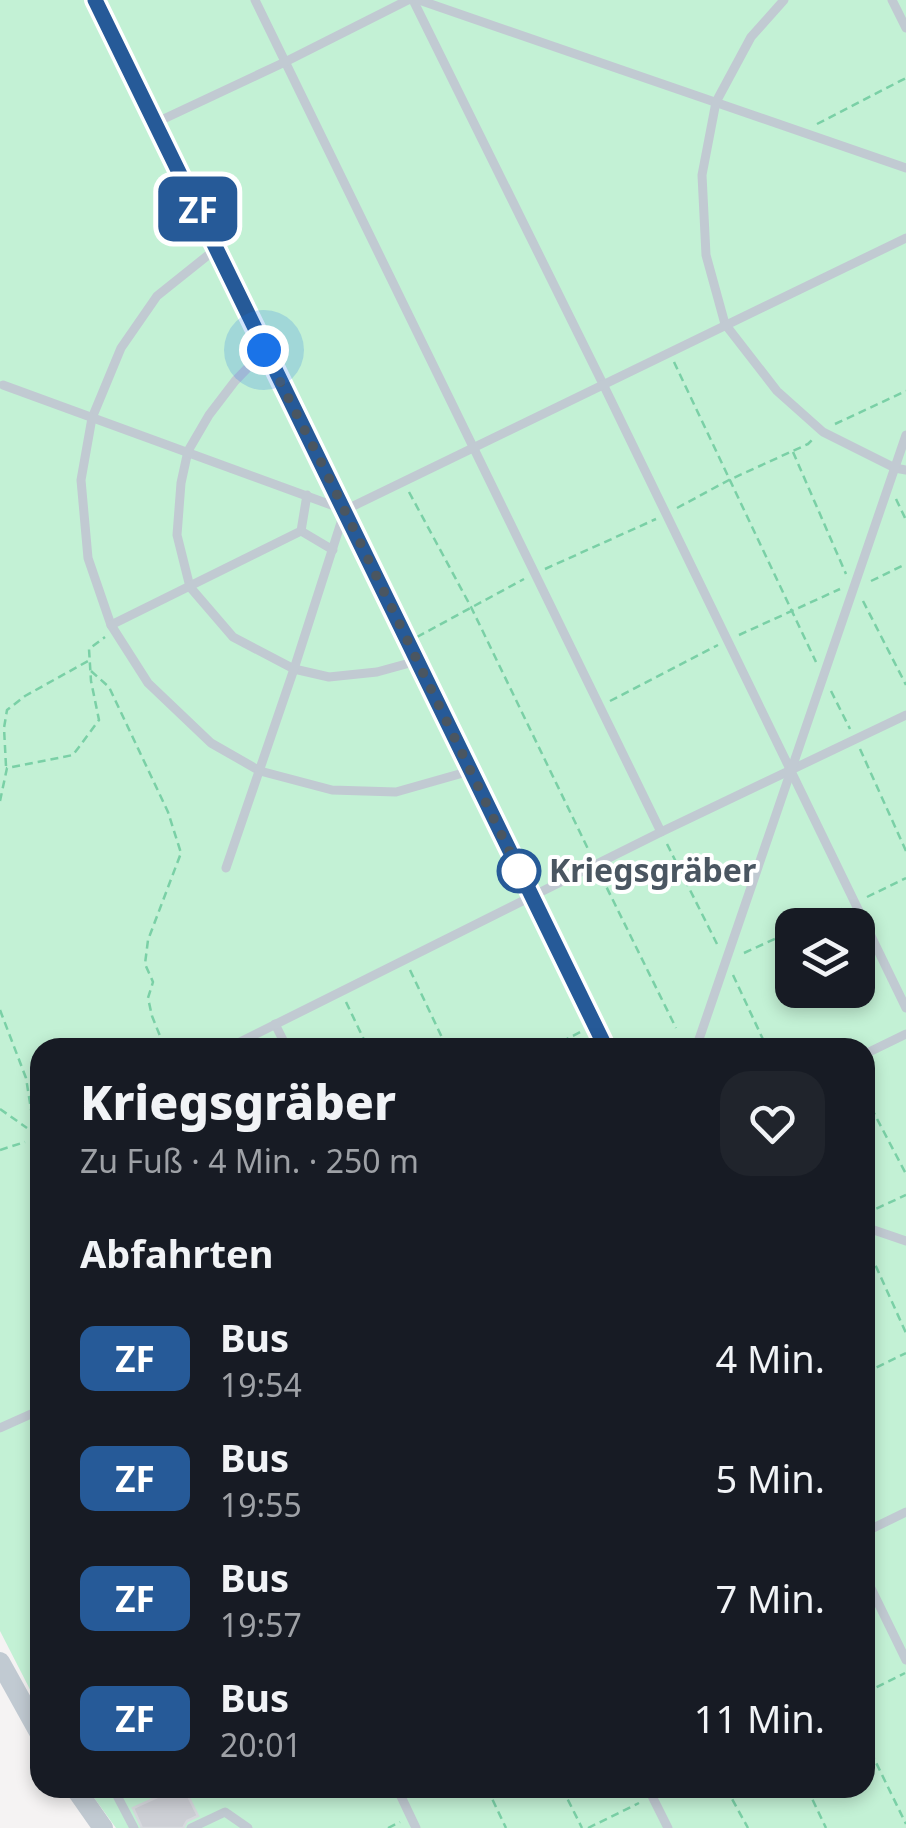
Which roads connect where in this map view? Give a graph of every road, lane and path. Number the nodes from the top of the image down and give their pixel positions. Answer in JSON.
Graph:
{"nodes":[{"id":1,"x":96,"y":0,"type":"edge"},
{"id":2,"x":255,"y":0,"type":"edge"},
{"id":3,"x":413,"y":0,"type":"edge"},
{"id":4,"x":784,"y":0,"type":"edge"},
{"id":5,"x":892,"y":0,"type":"edge"},
{"id":6,"x":906,"y":28,"type":"edge"},
{"id":7,"x":285,"y":62,"type":"junction"},
{"id":8,"x":906,"y":78,"type":"edge"},
{"id":9,"x":716,"y":102,"type":"junction"},
{"id":10,"x":155,"y":123,"type":"junction"},
{"id":11,"x":802,"y":132,"type":"junction"},
{"id":12,"x":906,"y":168,"type":"edge"},
{"id":13,"x":906,"y":238,"type":"edge"},
{"id":14,"x":216,"y":248,"type":"junction"},
{"id":15,"x":726,"y":324,"type":"junction"},
{"id":16,"x":264,"y":350,"type":"junction"},
{"id":17,"x":670,"y":352,"type":"junction"},
{"id":18,"x":603,"y":384,"type":"junction"},
{"id":19,"x":3,"y":385,"type":"dead end"},
{"id":20,"x":92,"y":418,"type":"junction"},
{"id":21,"x":906,"y":435,"type":"edge"},
{"id":22,"x":473,"y":448,"type":"junction"},
{"id":23,"x":793,"y":451,"type":"dead end"},
{"id":24,"x":188,"y":452,"type":"junction"},
{"id":25,"x":894,"y":468,"type":"junction"},
{"id":26,"x":906,"y":470,"type":"edge"},
{"id":27,"x":404,"y":482,"type":"junction"},
{"id":28,"x":889,"y":483,"type":"junction"},
{"id":29,"x":307,"y":495,"type":"junction"},
{"id":30,"x":344,"y":510,"type":"junction"},
{"id":31,"x":906,"y":520,"type":"edge"},
{"id":32,"x":301,"y":532,"type":"junction"},
{"id":33,"x":333,"y":550,"type":"junction"},
{"id":34,"x":906,"y":564,"type":"edge"},
{"id":35,"x":190,"y":587,"type":"junction"},
{"id":36,"x":853,"y":590,"type":"junction"},
{"id":37,"x":112,"y":628,"type":"junction"},
{"id":38,"x":727,"y":641,"type":"junction"},
{"id":39,"x":90,"y":660,"type":"junction"},
{"id":40,"x":417,"y":661,"type":"junction"},
{"id":41,"x":294,"y":669,"type":"junction"},
{"id":42,"x":90,"y":670,"type":"junction"},
{"id":43,"x":823,"y":676,"type":"junction"},
{"id":44,"x":599,"y":706,"type":"junction"},
{"id":45,"x":906,"y":715,"type":"edge"},
{"id":46,"x":856,"y":740,"type":"junction"},
{"id":47,"x":6,"y":768,"type":"junction"},
{"id":48,"x":260,"y":770,"type":"junction"},
{"id":49,"x":470,"y":770,"type":"junction"},
{"id":50,"x":790,"y":772,"type":"junction"},
{"id":51,"x":0,"y":802,"type":"edge"},
{"id":52,"x":661,"y":832,"type":"junction"},
{"id":53,"x":906,"y":851,"type":"edge"},
{"id":54,"x":596,"y":865,"type":"junction"},
{"id":55,"x":226,"y":868,"type":"dead end"},
{"id":56,"x":532,"y":897,"type":"junction"},
{"id":57,"x":775,"y":938,"type":"edge"},
{"id":58,"x":405,"y":960,"type":"junction"},
{"id":59,"x":726,"y":960,"type":"junction"},
{"id":60,"x":342,"y":991,"type":"junction"},
{"id":61,"x":906,"y":1008,"type":"edge"},
{"id":62,"x":0,"y":1010,"type":"edge"},
{"id":63,"x":275,"y":1024,"type":"junction"},
{"id":64,"x":595,"y":1025,"type":"junction"},
{"id":65,"x":676,"y":1028,"type":"dead end"},
{"id":66,"x":906,"y":1034,"type":"edge"},
{"id":67,"x":162,"y":1038,"type":"edge"},
{"id":68,"x":248,"y":1038,"type":"edge"},
{"id":69,"x":282,"y":1038,"type":"edge"},
{"id":70,"x":363,"y":1038,"type":"edge"},
{"id":71,"x":443,"y":1038,"type":"edge"},
{"id":72,"x":570,"y":1038,"type":"edge"},
{"id":73,"x":601,"y":1038,"type":"edge"},
{"id":74,"x":699,"y":1038,"type":"edge"},
{"id":75,"x":762,"y":1038,"type":"edge"},
{"id":76,"x":875,"y":1049,"type":"edge"},
{"id":77,"x":30,"y":1102,"type":"edge"},
{"id":78,"x":0,"y":1109,"type":"edge"},
{"id":79,"x":875,"y":1115,"type":"edge"},
{"id":80,"x":30,"y":1130,"type":"edge"},
{"id":81,"x":30,"y":1144,"type":"edge"},
{"id":82,"x":0,"y":1150,"type":"edge"},
{"id":83,"x":906,"y":1174,"type":"edge"},
{"id":84,"x":906,"y":1195,"type":"edge"},
{"id":85,"x":875,"y":1209,"type":"edge"},
{"id":86,"x":875,"y":1230,"type":"edge"},
{"id":87,"x":906,"y":1241,"type":"edge"},
{"id":88,"x":875,"y":1264,"type":"edge"},
{"id":89,"x":906,"y":1333,"type":"edge"},
{"id":90,"x":906,"y":1353,"type":"edge"},
{"id":91,"x":875,"y":1368,"type":"edge"},
{"id":92,"x":30,"y":1414,"type":"edge"},
{"id":93,"x":0,"y":1428,"type":"edge"},
{"id":94,"x":906,"y":1512,"type":"edge"},
{"id":95,"x":875,"y":1527,"type":"edge"},
{"id":96,"x":875,"y":1596,"type":"edge"},
{"id":97,"x":906,"y":1660,"type":"edge"},
{"id":98,"x":0,"y":1662,"type":"edge"},
{"id":99,"x":906,"y":1673,"type":"edge"},
{"id":100,"x":875,"y":1688,"type":"edge"},
{"id":101,"x":30,"y":1716,"type":"edge"},
{"id":102,"x":875,"y":1760,"type":"edge"},
{"id":103,"x":82,"y":1798,"type":"edge"},
{"id":104,"x":118,"y":1798,"type":"edge"},
{"id":105,"x":401,"y":1798,"type":"edge"},
{"id":106,"x":491,"y":1798,"type":"edge"},
{"id":107,"x":567,"y":1798,"type":"edge"},
{"id":108,"x":640,"y":1798,"type":"edge"},
{"id":109,"x":653,"y":1798,"type":"edge"},
{"id":110,"x":732,"y":1798,"type":"edge"},
{"id":111,"x":811,"y":1798,"type":"edge"},
{"id":112,"x":906,"y":1824,"type":"edge"},
{"id":113,"x":103,"y":1828,"type":"edge"},
{"id":114,"x":134,"y":1828,"type":"edge"},
{"id":115,"x":191,"y":1828,"type":"edge"},
{"id":116,"x":248,"y":1828,"type":"edge"},
{"id":117,"x":416,"y":1828,"type":"edge"},
{"id":118,"x":506,"y":1828,"type":"edge"},
{"id":119,"x":582,"y":1828,"type":"edge"},
{"id":120,"x":588,"y":1828,"type":"edge"},
{"id":121,"x":668,"y":1828,"type":"edge"},
{"id":122,"x":748,"y":1828,"type":"edge"},
{"id":123,"x":826,"y":1828,"type":"edge"}],
"edges":[{"from":1,"to":10,"type":"lane"},
{"from":2,"to":7,"type":"lane"},
{"from":3,"to":7,"type":"lane"},
{"from":3,"to":9,"type":"lane"},
{"from":3,"to":18,"type":"lane"},
{"from":4,"to":9,"type":"lane"},
{"from":5,"to":6,"type":"lane"},
{"from":7,"to":10,"type":"lane"},
{"from":7,"to":22,"type":"lane"},
{"from":8,"to":11,"type":"path"},
{"from":9,"to":11,"type":"lane"},
{"from":9,"to":15,"type":"lane"},
{"from":10,"to":14,"type":"lane"},
{"from":11,"to":12,"type":"lane"},
{"from":13,"to":15,"type":"lane"},
{"from":14,"to":16,"type":"lane"},
{"from":14,"to":20,"type":"lane"},
{"from":15,"to":17,"type":"lane"},
{"from":15,"to":25,"type":"lane"},
{"from":16,"to":24,"type":"lane"},
{"from":16,"to":30,"type":"lane"},
{"from":17,"to":18,"type":"lane"},
{"from":17,"to":43,"type":"path"},
{"from":18,"to":22,"type":"lane"},
{"from":18,"to":38,"type":"lane"},
{"from":19,"to":20,"type":"lane"},
{"from":20,"to":24,"type":"lane"},
{"from":20,"to":37,"type":"lane"},
{"from":21,"to":25,"type":"lane"},
{"from":22,"to":27,"type":"lane"},
{"from":22,"to":44,"type":"lane"},
{"from":23,"to":36,"type":"path"},
{"from":24,"to":29,"type":"lane"},
{"from":24,"to":35,"type":"lane"},
{"from":25,"to":26,"type":"lane"},
{"from":25,"to":28,"type":"lane"},
{"from":27,"to":30,"type":"lane"},
{"from":27,"to":54,"type":"path"},
{"from":28,"to":31,"type":"path"},
{"from":28,"to":36,"type":"lane"},
{"from":29,"to":30,"type":"lane"},
{"from":29,"to":32,"type":"lane"},
{"from":30,"to":33,"type":"lane"},
{"from":30,"to":40,"type":"lane"},
{"from":32,"to":33,"type":"lane"},
{"from":32,"to":35,"type":"lane"},
{"from":33,"to":41,"type":"lane"},
{"from":34,"to":36,"type":"path"},
{"from":35,"to":37,"type":"lane"},
{"from":35,"to":41,"type":"lane"},
{"from":36,"to":43,"type":"lane"},
{"from":37,"to":39,"type":"path"},
{"from":37,"to":48,"type":"lane"},
{"from":38,"to":44,"type":"path"},
{"from":38,"to":50,"type":"lane"},
{"from":39,"to":42,"type":"path"},
{"from":39,"to":47,"type":"path"},
{"from":40,"to":41,"type":"lane"},
{"from":40,"to":49,"type":"lane"},
{"from":41,"to":48,"type":"lane"},
{"from":42,"to":47,"type":"path"},
{"from":42,"to":67,"type":"path"},
{"from":43,"to":46,"type":"path"},
{"from":43,"to":50,"type":"lane"},
{"from":44,"to":52,"type":"lane"},
{"from":45,"to":46,"type":"lane"},
{"from":46,"to":50,"type":"lane"},
{"from":46,"to":53,"type":"path"},
{"from":47,"to":51,"type":"path"},
{"from":48,"to":49,"type":"lane"},
{"from":48,"to":55,"type":"lane"},
{"from":49,"to":56,"type":"lane"},
{"from":50,"to":52,"type":"lane"},
{"from":50,"to":59,"type":"lane"},
{"from":50,"to":61,"type":"lane"},
{"from":52,"to":54,"type":"lane"},
{"from":52,"to":59,"type":"path"},
{"from":54,"to":56,"type":"lane"},
{"from":54,"to":65,"type":"path"},
{"from":56,"to":58,"type":"lane"},
{"from":56,"to":64,"type":"lane"},
{"from":57,"to":59,"type":"path"},
{"from":58,"to":60,"type":"lane"},
{"from":58,"to":71,"type":"path"},
{"from":59,"to":74,"type":"lane"},
{"from":59,"to":75,"type":"path"},
{"from":60,"to":63,"type":"lane"},
{"from":60,"to":70,"type":"path"},
{"from":62,"to":77,"type":"path"},
{"from":63,"to":68,"type":"lane"},
{"from":63,"to":69,"type":"lane"},
{"from":64,"to":72,"type":"path"},
{"from":64,"to":73,"type":"lane"},
{"from":66,"to":76,"type":"lane"},
{"from":78,"to":80,"type":"path"},
{"from":79,"to":83,"type":"path"},
{"from":81,"to":82,"type":"path"},
{"from":84,"to":85,"type":"path"},
{"from":86,"to":87,"type":"lane"},
{"from":88,"to":89,"type":"path"},
{"from":90,"to":91,"type":"path"},
{"from":92,"to":93,"type":"lane"},
{"from":94,"to":95,"type":"lane"},
{"from":96,"to":97,"type":"lane"},
{"from":98,"to":101,"type":"street"},
{"from":99,"to":100,"type":"path"},
{"from":102,"to":112,"type":"path"},
{"from":103,"to":113,"type":"street"},
{"from":104,"to":114,"type":"lane"},
{"from":105,"to":117,"type":"lane"},
{"from":106,"to":118,"type":"path"},
{"from":107,"to":119,"type":"path"},
{"from":108,"to":120,"type":"path"},
{"from":109,"to":121,"type":"lane"},
{"from":110,"to":122,"type":"path"},
{"from":111,"to":123,"type":"path"},
{"from":115,"to":116,"type":"lane"}]}
